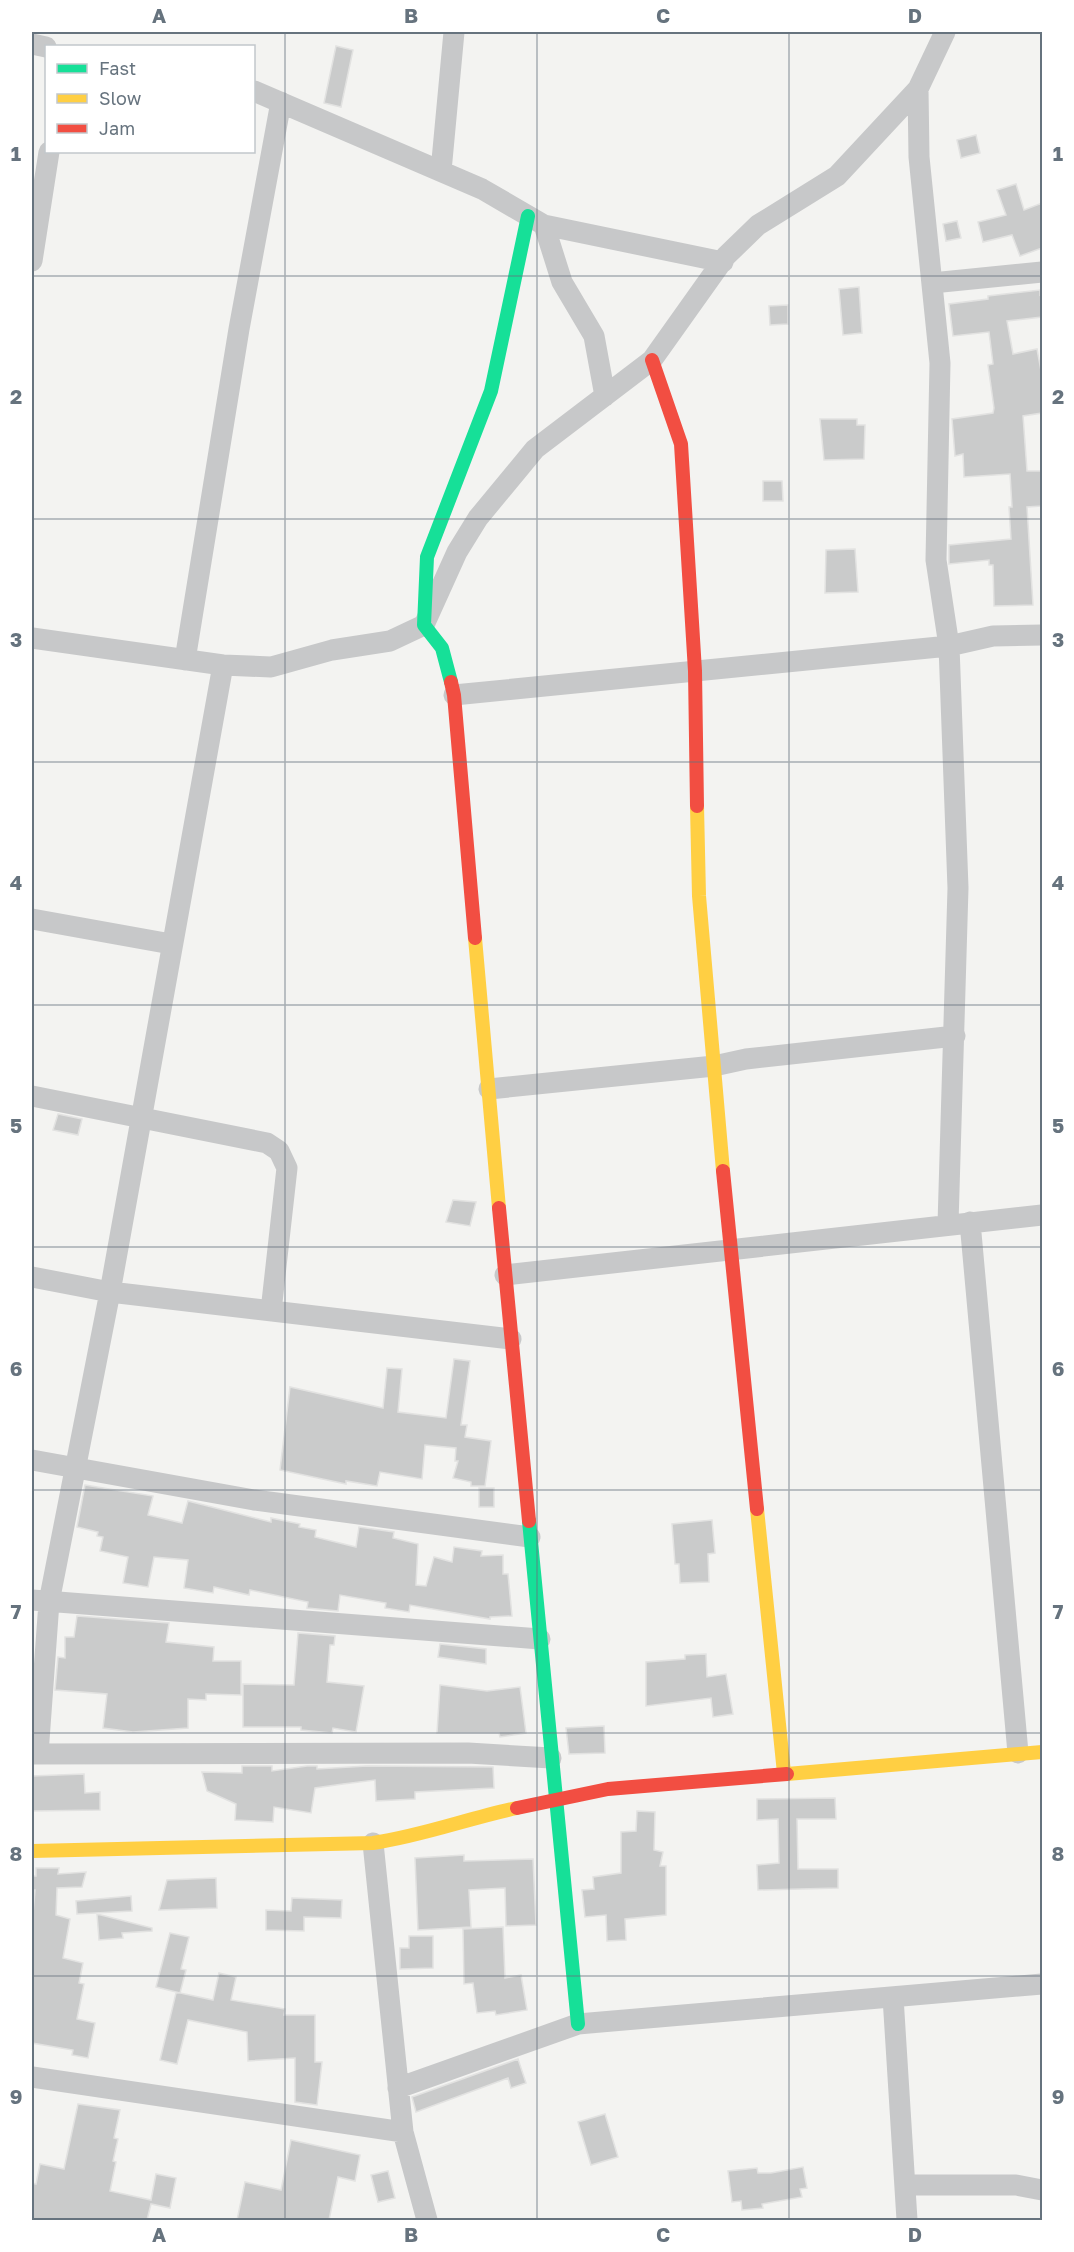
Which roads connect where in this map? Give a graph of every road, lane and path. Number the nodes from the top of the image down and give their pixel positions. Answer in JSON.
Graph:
{"nodes":[{"id":1,"x":454,"y":32,"type":"edge"},
{"id":2,"x":945,"y":32,"type":"edge"},
{"id":3,"x":918,"y":89,"type":"junction"},
{"id":4,"x":255,"y":91,"type":"edge"},
{"id":5,"x":280,"y":102,"type":"junction"},
{"id":6,"x":49,"y":153,"type":"edge"},
{"id":7,"x":441,"y":171,"type":"junction"},
{"id":8,"x":536,"y":220,"type":"junction"},
{"id":9,"x":32,"y":261,"type":"edge"},
{"id":10,"x":723,"y":262,"type":"junction"},
{"id":11,"x":1042,"y":272,"type":"edge"},
{"id":12,"x":932,"y":283,"type":"junction"},
{"id":13,"x":652,"y":360,"type":"junction"},
{"id":14,"x":605,"y":396,"type":"junction"},
{"id":15,"x":424,"y":625,"type":"junction"},
{"id":16,"x":1042,"y":635,"type":"edge"},
{"id":17,"x":32,"y":638,"type":"edge"},
{"id":18,"x":949,"y":646,"type":"junction"},
{"id":19,"x":185,"y":660,"type":"junction"},
{"id":20,"x":223,"y":665,"type":"junction"},
{"id":21,"x":695,"y":671,"type":"junction"},
{"id":22,"x":454,"y":695,"type":"junction"},
{"id":23,"x":32,"y":919,"type":"edge"},
{"id":24,"x":171,"y":944,"type":"junction"},
{"id":25,"x":955,"y":1035,"type":"junction"},
{"id":26,"x":714,"y":1066,"type":"junction"},
{"id":27,"x":489,"y":1089,"type":"junction"},
{"id":28,"x":32,"y":1096,"type":"edge"},
{"id":29,"x":141,"y":1116,"type":"junction"},
{"id":30,"x":1042,"y":1215,"type":"edge"},
{"id":31,"x":970,"y":1222,"type":"junction"},
{"id":32,"x":948,"y":1224,"type":"junction"},
{"id":33,"x":730,"y":1250,"type":"junction"},
{"id":34,"x":505,"y":1275,"type":"junction"},
{"id":35,"x":32,"y":1276,"type":"edge"},
{"id":36,"x":110,"y":1292,"type":"junction"},
{"id":37,"x":271,"y":1311,"type":"junction"},
{"id":38,"x":512,"y":1339,"type":"junction"},
{"id":39,"x":32,"y":1460,"type":"edge"},
{"id":40,"x":76,"y":1468,"type":"junction"},
{"id":41,"x":530,"y":1537,"type":"junction"},
{"id":42,"x":40,"y":1601,"type":"edge"},
{"id":43,"x":540,"y":1639,"type":"junction"},
{"id":44,"x":1042,"y":1752,"type":"edge"},
{"id":45,"x":1018,"y":1753,"type":"junction"},
{"id":46,"x":35,"y":1754,"type":"edge"},
{"id":47,"x":551,"y":1758,"type":"junction"},
{"id":48,"x":784,"y":1773,"type":"junction"},
{"id":49,"x":556,"y":1799,"type":"junction"},
{"id":50,"x":373,"y":1843,"type":"junction"},
{"id":51,"x":32,"y":1851,"type":"edge"},
{"id":52,"x":1042,"y":1984,"type":"edge"},
{"id":53,"x":893,"y":1997,"type":"junction"},
{"id":54,"x":578,"y":2024,"type":"junction"},
{"id":55,"x":32,"y":2077,"type":"edge"},
{"id":56,"x":398,"y":2088,"type":"junction"},
{"id":57,"x":403,"y":2132,"type":"junction"},
{"id":58,"x":905,"y":2186,"type":"junction"},
{"id":59,"x":1042,"y":2190,"type":"edge"},
{"id":60,"x":427,"y":2220,"type":"edge"},
{"id":61,"x":907,"y":2220,"type":"edge"}],
"edges":[{"from":1,"to":7,"type":"street"},
{"from":2,"to":3,"type":"street"},
{"from":3,"to":10,"type":"street"},
{"from":3,"to":12,"type":"street"},
{"from":4,"to":5,"type":"street"},
{"from":5,"to":7,"type":"street"},
{"from":5,"to":19,"type":"street"},
{"from":6,"to":9,"type":"street"},
{"from":7,"to":8,"type":"street"},
{"from":8,"to":10,"type":"street"},
{"from":8,"to":14,"type":"street"},
{"from":8,"to":15,"type":"street"},
{"from":10,"to":13,"type":"street"},
{"from":11,"to":12,"type":"street"},
{"from":12,"to":18,"type":"street"},
{"from":13,"to":14,"type":"street"},
{"from":13,"to":21,"type":"street"},
{"from":14,"to":15,"type":"street"},
{"from":15,"to":20,"type":"street"},
{"from":15,"to":22,"type":"street"},
{"from":16,"to":18,"type":"street"},
{"from":17,"to":19,"type":"street"},
{"from":18,"to":21,"type":"street"},
{"from":18,"to":25,"type":"street"},
{"from":19,"to":20,"type":"street"},
{"from":20,"to":24,"type":"street"},
{"from":21,"to":22,"type":"street"},
{"from":21,"to":26,"type":"street"},
{"from":22,"to":27,"type":"street"},
{"from":23,"to":24,"type":"street"},
{"from":24,"to":29,"type":"street"},
{"from":25,"to":26,"type":"street"},
{"from":25,"to":32,"type":"street"},
{"from":26,"to":27,"type":"street"},
{"from":26,"to":33,"type":"street"},
{"from":27,"to":34,"type":"street"},
{"from":28,"to":29,"type":"street"},
{"from":29,"to":36,"type":"street"},
{"from":29,"to":37,"type":"street"},
{"from":30,"to":31,"type":"street"},
{"from":31,"to":32,"type":"street"},
{"from":31,"to":45,"type":"street"},
{"from":32,"to":33,"type":"street"},
{"from":33,"to":34,"type":"street"},
{"from":33,"to":48,"type":"street"},
{"from":34,"to":38,"type":"street"},
{"from":35,"to":36,"type":"street"},
{"from":36,"to":37,"type":"street"},
{"from":36,"to":40,"type":"street"},
{"from":37,"to":38,"type":"street"},
{"from":38,"to":41,"type":"street"},
{"from":39,"to":40,"type":"street"},
{"from":40,"to":41,"type":"street"},
{"from":40,"to":42,"type":"street"},
{"from":41,"to":43,"type":"street"},
{"from":42,"to":43,"type":"street"},
{"from":42,"to":46,"type":"street"},
{"from":43,"to":47,"type":"street"},
{"from":44,"to":45,"type":"street"},
{"from":45,"to":48,"type":"street"},
{"from":46,"to":47,"type":"street"},
{"from":47,"to":49,"type":"street"},
{"from":48,"to":49,"type":"street"},
{"from":49,"to":50,"type":"street"},
{"from":49,"to":54,"type":"street"},
{"from":50,"to":51,"type":"street"},
{"from":50,"to":56,"type":"street"},
{"from":52,"to":53,"type":"street"},
{"from":53,"to":54,"type":"street"},
{"from":53,"to":58,"type":"street"},
{"from":54,"to":56,"type":"street"},
{"from":55,"to":57,"type":"street"},
{"from":56,"to":57,"type":"street"},
{"from":57,"to":60,"type":"street"},
{"from":58,"to":59,"type":"street"},
{"from":58,"to":61,"type":"street"}]}
